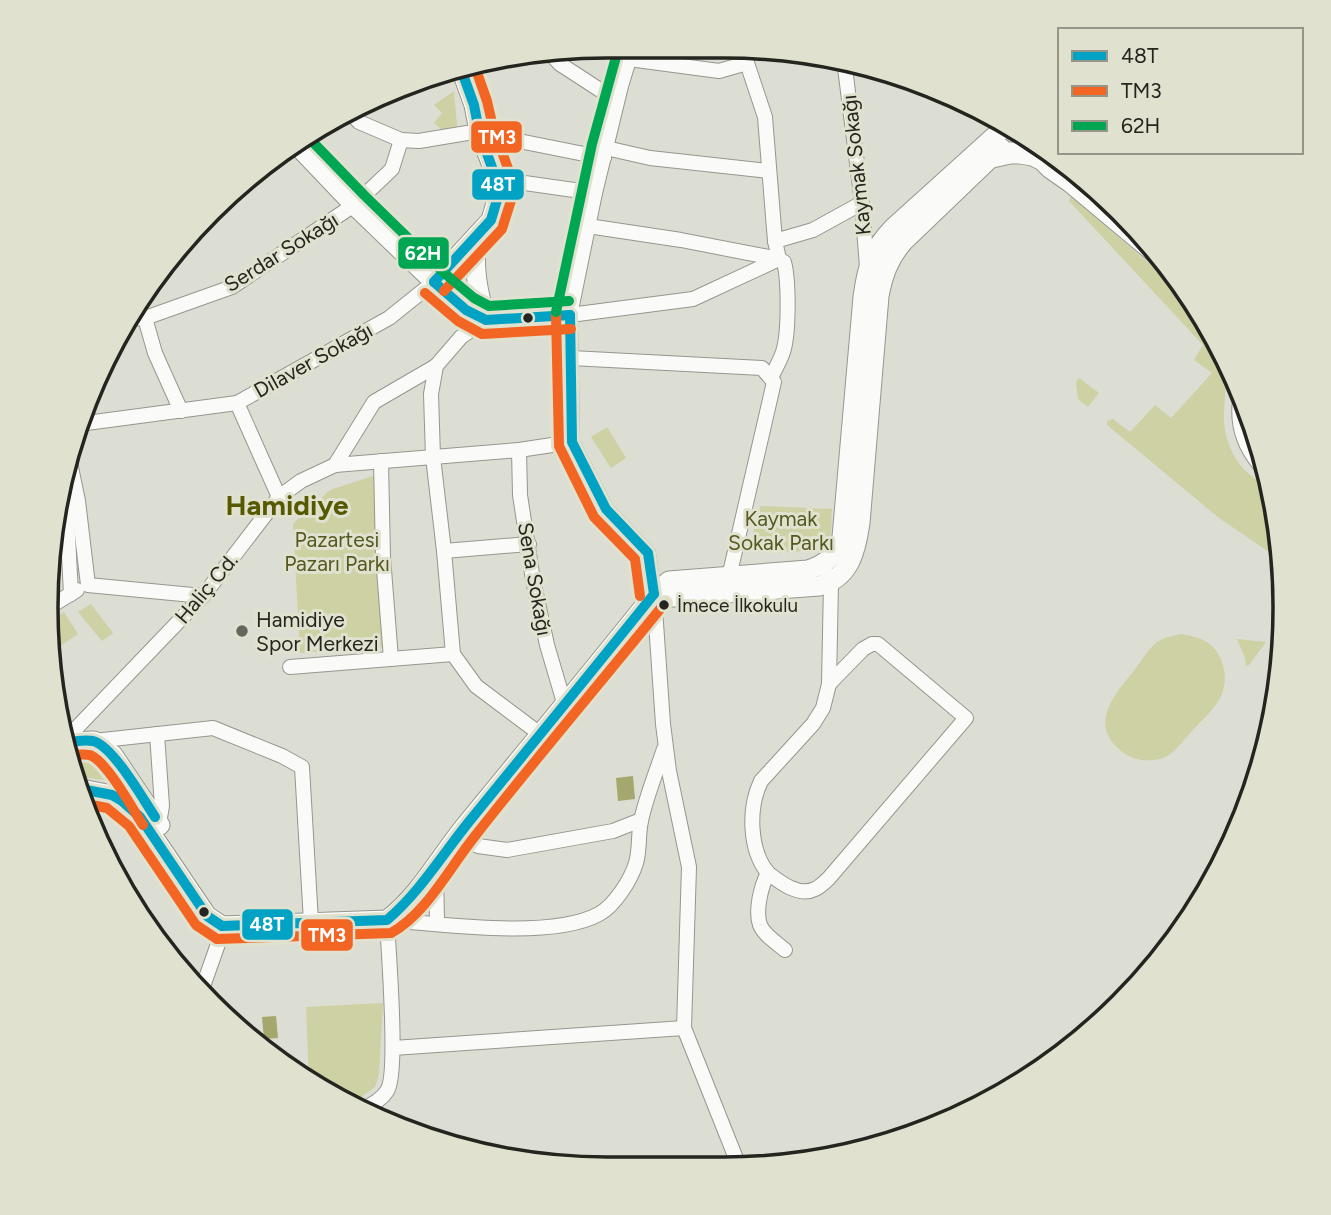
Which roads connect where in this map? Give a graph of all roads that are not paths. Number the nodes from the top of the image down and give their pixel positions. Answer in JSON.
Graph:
{"nodes":[{"id":1,"x":630,"y":58,"type":"edge"},
{"id":2,"x":655,"y":58,"type":"edge"},
{"id":3,"x":746,"y":58,"type":"edge"},
{"id":4,"x":745,"y":59,"type":"edge"},
{"id":5,"x":557,"y":60,"type":"edge"},
{"id":6,"x":845,"y":71,"type":"edge"},
{"id":7,"x":464,"y":76,"type":"edge"},
{"id":8,"x":617,"y":101,"type":"junction"},
{"id":9,"x":356,"y":119,"type":"edge"},
{"id":10,"x":478,"y":131,"type":"junction"},
{"id":11,"x":999,"y":132,"type":"edge"},
{"id":12,"x":1010,"y":139,"type":"edge"},
{"id":13,"x":401,"y":140,"type":"junction"},
{"id":14,"x":302,"y":150,"type":"edge"},
{"id":15,"x":605,"y":153,"type":"junction"},
{"id":16,"x":992,"y":157,"type":"junction"},
{"id":17,"x":769,"y":171,"type":"junction"},
{"id":18,"x":497,"y":179,"type":"junction"},
{"id":19,"x":1071,"y":182,"type":"joint"},
{"id":20,"x":595,"y":193,"type":"junction"},
{"id":21,"x":1090,"y":198,"type":"edge"},
{"id":22,"x":862,"y":203,"type":"junction"},
{"id":23,"x":354,"y":205,"type":"junction"},
{"id":24,"x":588,"y":226,"type":"junction"},
{"id":25,"x":477,"y":235,"type":"junction"},
{"id":26,"x":775,"y":241,"type":"junction"},
{"id":27,"x":779,"y":259,"type":"junction"},
{"id":28,"x":867,"y":271,"type":"junction"},
{"id":29,"x":433,"y":282,"type":"junction"},
{"id":30,"x":144,"y":312,"type":"edge"},
{"id":31,"x":142,"y":315,"type":"edge"},
{"id":32,"x":570,"y":315,"type":"junction"},
{"id":33,"x":486,"y":320,"type":"junction"},
{"id":34,"x":571,"y":358,"type":"junction"},
{"id":35,"x":436,"y":366,"type":"junction"},
{"id":36,"x":771,"y":378,"type":"junction"},
{"id":37,"x":237,"y":403,"type":"junction"},
{"id":38,"x":181,"y":411,"type":"junction"},
{"id":39,"x":90,"y":423,"type":"edge"},
{"id":40,"x":572,"y":442,"type":"junction"},
{"id":41,"x":519,"y":450,"type":"junction"},
{"id":42,"x":433,"y":457,"type":"junction"},
{"id":43,"x":382,"y":461,"type":"junction"},
{"id":44,"x":335,"y":465,"type":"junction"},
{"id":45,"x":279,"y":497,"type":"junction"},
{"id":46,"x":68,"y":500,"type":"edge"},
{"id":47,"x":67,"y":505,"type":"edge"},
{"id":48,"x":68,"y":524,"type":"edge"},
{"id":49,"x":528,"y":544,"type":"junction"},
{"id":50,"x":444,"y":551,"type":"junction"},
{"id":51,"x":822,"y":564,"type":"junction"},
{"id":52,"x":831,"y":583,"type":"junction"},
{"id":53,"x":88,"y":584,"type":"junction"},
{"id":54,"x":729,"y":585,"type":"junction"},
{"id":55,"x":71,"y":594,"type":"junction"},
{"id":56,"x":654,"y":594,"type":"junction"},
{"id":57,"x":203,"y":596,"type":"junction"},
{"id":58,"x":58,"y":602,"type":"edge"},
{"id":59,"x":453,"y":654,"type":"junction"},
{"id":60,"x":391,"y":659,"type":"junction"},
{"id":61,"x":290,"y":667,"type":"dead end"},
{"id":62,"x":829,"y":684,"type":"junction"},
{"id":63,"x":565,"y":706,"type":"junction"},
{"id":64,"x":72,"y":734,"type":"edge"},
{"id":65,"x":157,"y":734,"type":"junction"},
{"id":66,"x":540,"y":734,"type":"junction"},
{"id":67,"x":94,"y":741,"type":"junction"},
{"id":68,"x":74,"y":742,"type":"edge"},
{"id":69,"x":665,"y":745,"type":"junction"},
{"id":70,"x":90,"y":791,"type":"edge"},
{"id":71,"x":641,"y":820,"type":"junction"},
{"id":72,"x":159,"y":823,"type":"junction"},
{"id":73,"x":458,"y":834,"type":"junction"},
{"id":74,"x":436,"y":866,"type":"junction"},
{"id":75,"x":768,"y":873,"type":"junction"},
{"id":76,"x":387,"y":920,"type":"junction"},
{"id":77,"x":311,"y":922,"type":"junction"},
{"id":78,"x":437,"y":923,"type":"junction"},
{"id":79,"x":222,"y":926,"type":"junction"},
{"id":80,"x":785,"y":950,"type":"dead end"},
{"id":81,"x":205,"y":981,"type":"edge"},
{"id":82,"x":684,"y":1028,"type":"junction"},
{"id":83,"x":393,"y":1048,"type":"junction"},
{"id":84,"x":372,"y":1104,"type":"edge"},
{"id":85,"x":735,"y":1157,"type":"edge"}],
"edges":[{"from":1,"to":8,"type":"street"},
{"from":2,"to":4,"type":"street"},
{"from":3,"to":17,"type":"street"},
{"from":5,"to":8,"type":"street"},
{"from":6,"to":22,"type":"street","name":"Kaymak Sokağı"},
{"from":7,"to":10,"type":"street"},
{"from":8,"to":15,"type":"street"},
{"from":9,"to":13,"type":"street"},
{"from":10,"to":13,"type":"street"},
{"from":10,"to":15,"type":"street"},
{"from":10,"to":18,"type":"street"},
{"from":11,"to":28,"type":"street"},
{"from":12,"to":16,"type":"street"},
{"from":13,"to":23,"type":"street","name":"Serdar Sokağı"},
{"from":14,"to":23,"type":"street"},
{"from":15,"to":17,"type":"street"},
{"from":15,"to":20,"type":"street"},
{"from":16,"to":19,"type":"main road"},
{"from":16,"to":52,"type":"street"},
{"from":17,"to":26,"type":"street"},
{"from":18,"to":20,"type":"street"},
{"from":18,"to":25,"type":"street"},
{"from":19,"to":21,"type":"main road"},
{"from":20,"to":24,"type":"street"},
{"from":22,"to":26,"type":"street"},
{"from":22,"to":28,"type":"street","name":"Kaymak Sokağı"},
{"from":23,"to":29,"type":"street"},
{"from":23,"to":30,"type":"street","name":"Serdar Sokağı"},
{"from":24,"to":27,"type":"street"},
{"from":24,"to":32,"type":"street"},
{"from":25,"to":29,"type":"street"},
{"from":25,"to":33,"type":"street"},
{"from":26,"to":27,"type":"street"},
{"from":27,"to":32,"type":"street"},
{"from":27,"to":36,"type":"street"},
{"from":28,"to":51,"type":"street"},
{"from":29,"to":33,"type":"street"},
{"from":29,"to":37,"type":"street","name":"Dilaver Sokağı"},
{"from":31,"to":38,"type":"street"},
{"from":32,"to":33,"type":"street"},
{"from":32,"to":34,"type":"street"},
{"from":33,"to":35,"type":"street"},
{"from":34,"to":36,"type":"street"},
{"from":34,"to":40,"type":"street"},
{"from":35,"to":42,"type":"street"},
{"from":35,"to":44,"type":"street"},
{"from":36,"to":54,"type":"street"},
{"from":37,"to":38,"type":"street","name":"Dilaver Sokağı"},
{"from":37,"to":45,"type":"street"},
{"from":38,"to":39,"type":"street","name":"Dilaver Sokağı"},
{"from":40,"to":41,"type":"street","name":"Haliç Cd."},
{"from":40,"to":56,"type":"street"},
{"from":41,"to":42,"type":"street","name":"Haliç Cd."},
{"from":41,"to":49,"type":"street","name":"Sena Sokağı"},
{"from":42,"to":43,"type":"street","name":"Haliç Cd."},
{"from":42,"to":50,"type":"street"},
{"from":43,"to":44,"type":"street","name":"Haliç Cd."},
{"from":43,"to":60,"type":"street"},
{"from":44,"to":45,"type":"street","name":"Haliç Cd."},
{"from":45,"to":57,"type":"street","name":"Haliç Cd."},
{"from":46,"to":48,"type":"street"},
{"from":47,"to":48,"type":"street"},
{"from":48,"to":53,"type":"street"},
{"from":48,"to":55,"type":"street"},
{"from":49,"to":50,"type":"street"},
{"from":49,"to":63,"type":"street","name":"Sena Sokağı"},
{"from":50,"to":59,"type":"street"},
{"from":51,"to":52,"type":"street"},
{"from":51,"to":54,"type":"street"},
{"from":52,"to":54,"type":"street"},
{"from":52,"to":62,"type":"street"},
{"from":53,"to":55,"type":"street"},
{"from":53,"to":57,"type":"street"},
{"from":54,"to":56,"type":"street"},
{"from":55,"to":58,"type":"street"},
{"from":56,"to":63,"type":"street"},
{"from":56,"to":69,"type":"street"},
{"from":57,"to":64,"type":"street","name":"Haliç Cd."},
{"from":59,"to":60,"type":"street"},
{"from":59,"to":66,"type":"street"},
{"from":60,"to":61,"type":"street"},
{"from":62,"to":75,"type":"street"},
{"from":62,"to":75,"type":"street"},
{"from":63,"to":66,"type":"street"},
{"from":65,"to":67,"type":"street"},
{"from":65,"to":72,"type":"street"},
{"from":65,"to":77,"type":"street"},
{"from":66,"to":73,"type":"street"},
{"from":67,"to":68,"type":"street"},
{"from":67,"to":72,"type":"street"},
{"from":69,"to":71,"type":"street"},
{"from":69,"to":82,"type":"street"},
{"from":70,"to":79,"type":"street"},
{"from":71,"to":73,"type":"street"},
{"from":71,"to":78,"type":"street"},
{"from":72,"to":79,"type":"street"},
{"from":73,"to":74,"type":"street"},
{"from":74,"to":76,"type":"street"},
{"from":74,"to":78,"type":"street"},
{"from":75,"to":80,"type":"street"},
{"from":76,"to":77,"type":"street"},
{"from":76,"to":78,"type":"street"},
{"from":76,"to":83,"type":"street"},
{"from":77,"to":79,"type":"street"},
{"from":79,"to":81,"type":"street"},
{"from":82,"to":83,"type":"street"},
{"from":82,"to":85,"type":"street"},
{"from":83,"to":84,"type":"street"}]}
